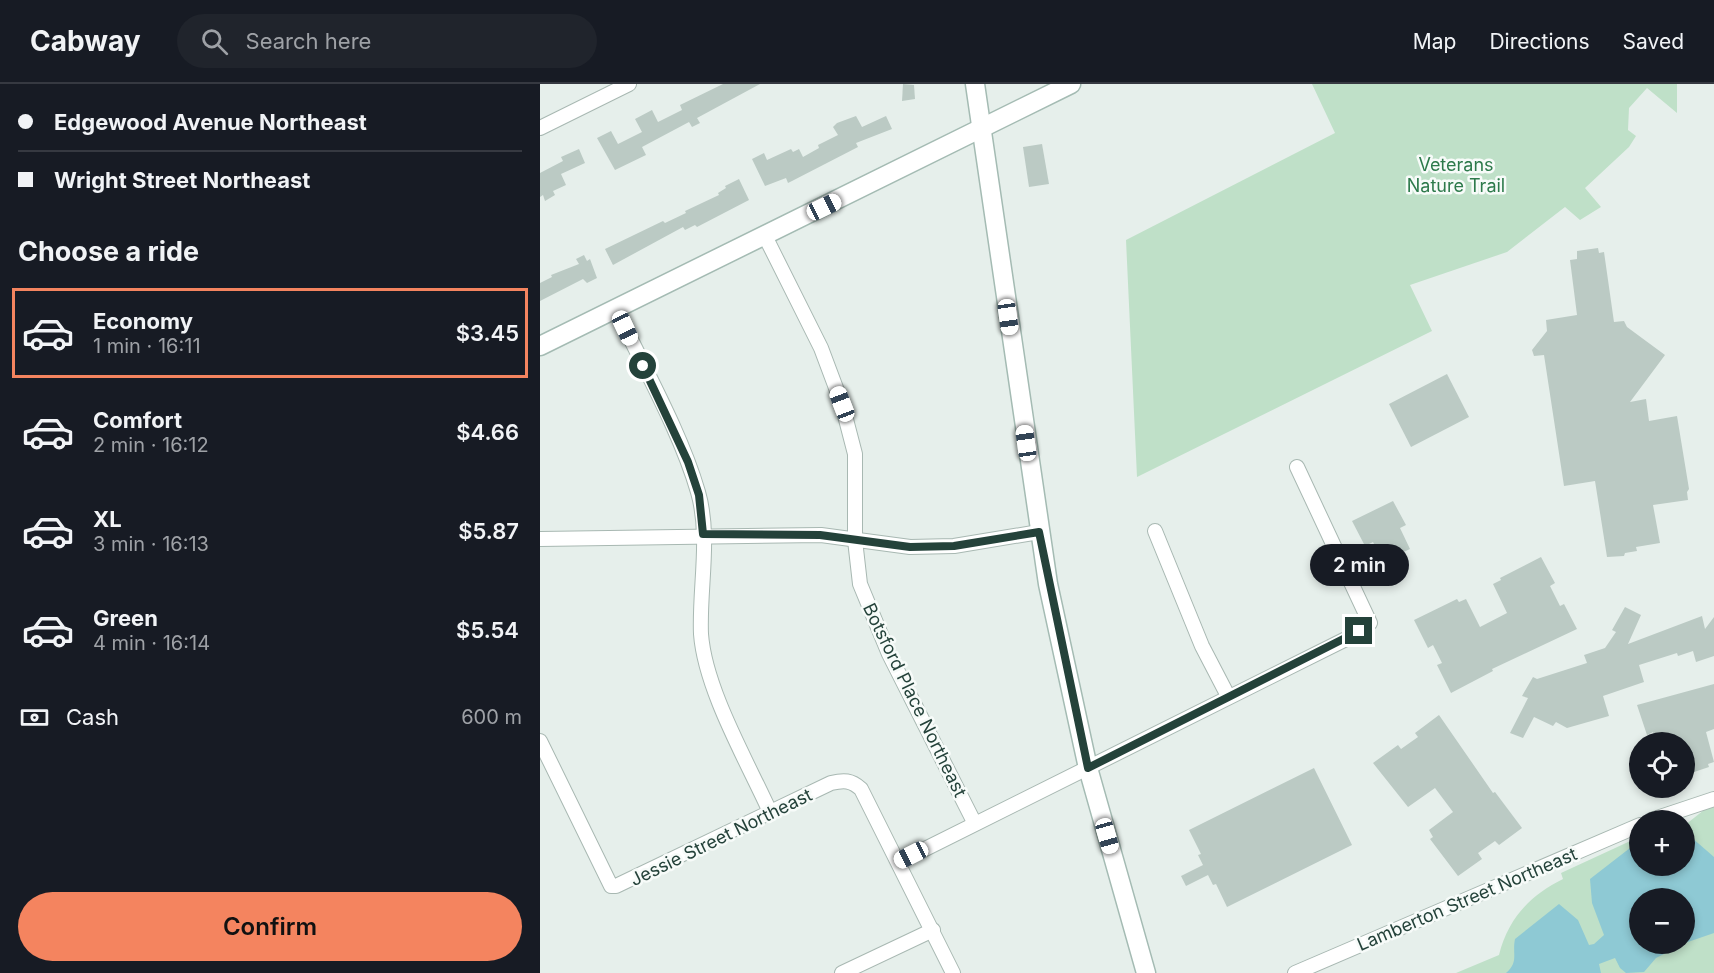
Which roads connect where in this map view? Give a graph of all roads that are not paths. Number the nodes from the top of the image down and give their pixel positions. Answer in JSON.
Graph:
{"nodes":[{"id":1,"x":629,"y":84,"type":"edge"},
{"id":2,"x":975,"y":84,"type":"edge"},
{"id":3,"x":1071,"y":84,"type":"edge"},
{"id":4,"x":540,"y":128,"type":"edge"},
{"id":5,"x":981,"y":128,"type":"junction"},
{"id":6,"x":765,"y":236,"type":"junction"},
{"id":7,"x":616,"y":309,"type":"junction"},
{"id":8,"x":540,"y":346,"type":"edge"},
{"id":9,"x":1297,"y":467,"type":"dead end"},
{"id":10,"x":1155,"y":531,"type":"dead end"},
{"id":11,"x":1039,"y":532,"type":"junction"},
{"id":12,"x":703,"y":534,"type":"junction"},
{"id":13,"x":540,"y":539,"type":"edge"},
{"id":14,"x":855,"y":540,"type":"junction"},
{"id":15,"x":1228,"y":696,"type":"junction"},
{"id":16,"x":540,"y":741,"type":"edge"},
{"id":17,"x":1088,"y":768,"type":"junction"},
{"id":18,"x":1714,"y":799,"type":"edge"},
{"id":19,"x":1681,"y":810,"type":"edge"},
{"id":20,"x":770,"y":812,"type":"junction"},
{"id":21,"x":974,"y":822,"type":"junction"},
{"id":22,"x":1629,"y":830,"type":"edge"},
{"id":23,"x":899,"y":862,"type":"junction"},
{"id":24,"x":933,"y":930,"type":"junction"},
{"id":25,"x":842,"y":973,"type":"edge"},
{"id":26,"x":953,"y":973,"type":"edge"},
{"id":27,"x":1146,"y":973,"type":"edge"},
{"id":28,"x":1294,"y":973,"type":"edge"}],
"edges":[{"from":1,"to":4,"type":"street"},
{"from":2,"to":5,"type":"main road"},
{"from":3,"to":5,"type":"main road"},
{"from":5,"to":6,"type":"main road"},
{"from":5,"to":11,"type":"main road"},
{"from":6,"to":7,"type":"main road"},
{"from":6,"to":14,"type":"street","name":"Botsford Place Northeast"},
{"from":7,"to":8,"type":"main road"},
{"from":7,"to":12,"type":"street"},
{"from":9,"to":15,"type":"street"},
{"from":10,"to":15,"type":"street"},
{"from":11,"to":14,"type":"street"},
{"from":11,"to":17,"type":"main road"},
{"from":12,"to":13,"type":"street"},
{"from":12,"to":14,"type":"street"},
{"from":12,"to":20,"type":"street"},
{"from":14,"to":21,"type":"street","name":"Botsford Place Northeast"},
{"from":15,"to":17,"type":"street"},
{"from":16,"to":20,"type":"street","name":"Jessie Street Northeast"},
{"from":17,"to":21,"type":"street"},
{"from":17,"to":27,"type":"main road"},
{"from":18,"to":19,"type":"street"},
{"from":20,"to":23,"type":"street","name":"Jessie Street Northeast"},
{"from":21,"to":23,"type":"street"},
{"from":22,"to":28,"type":"street","name":"Lamberton Street Northeast"},
{"from":23,"to":24,"type":"street"},
{"from":24,"to":25,"type":"street"},
{"from":24,"to":26,"type":"street"}]}
